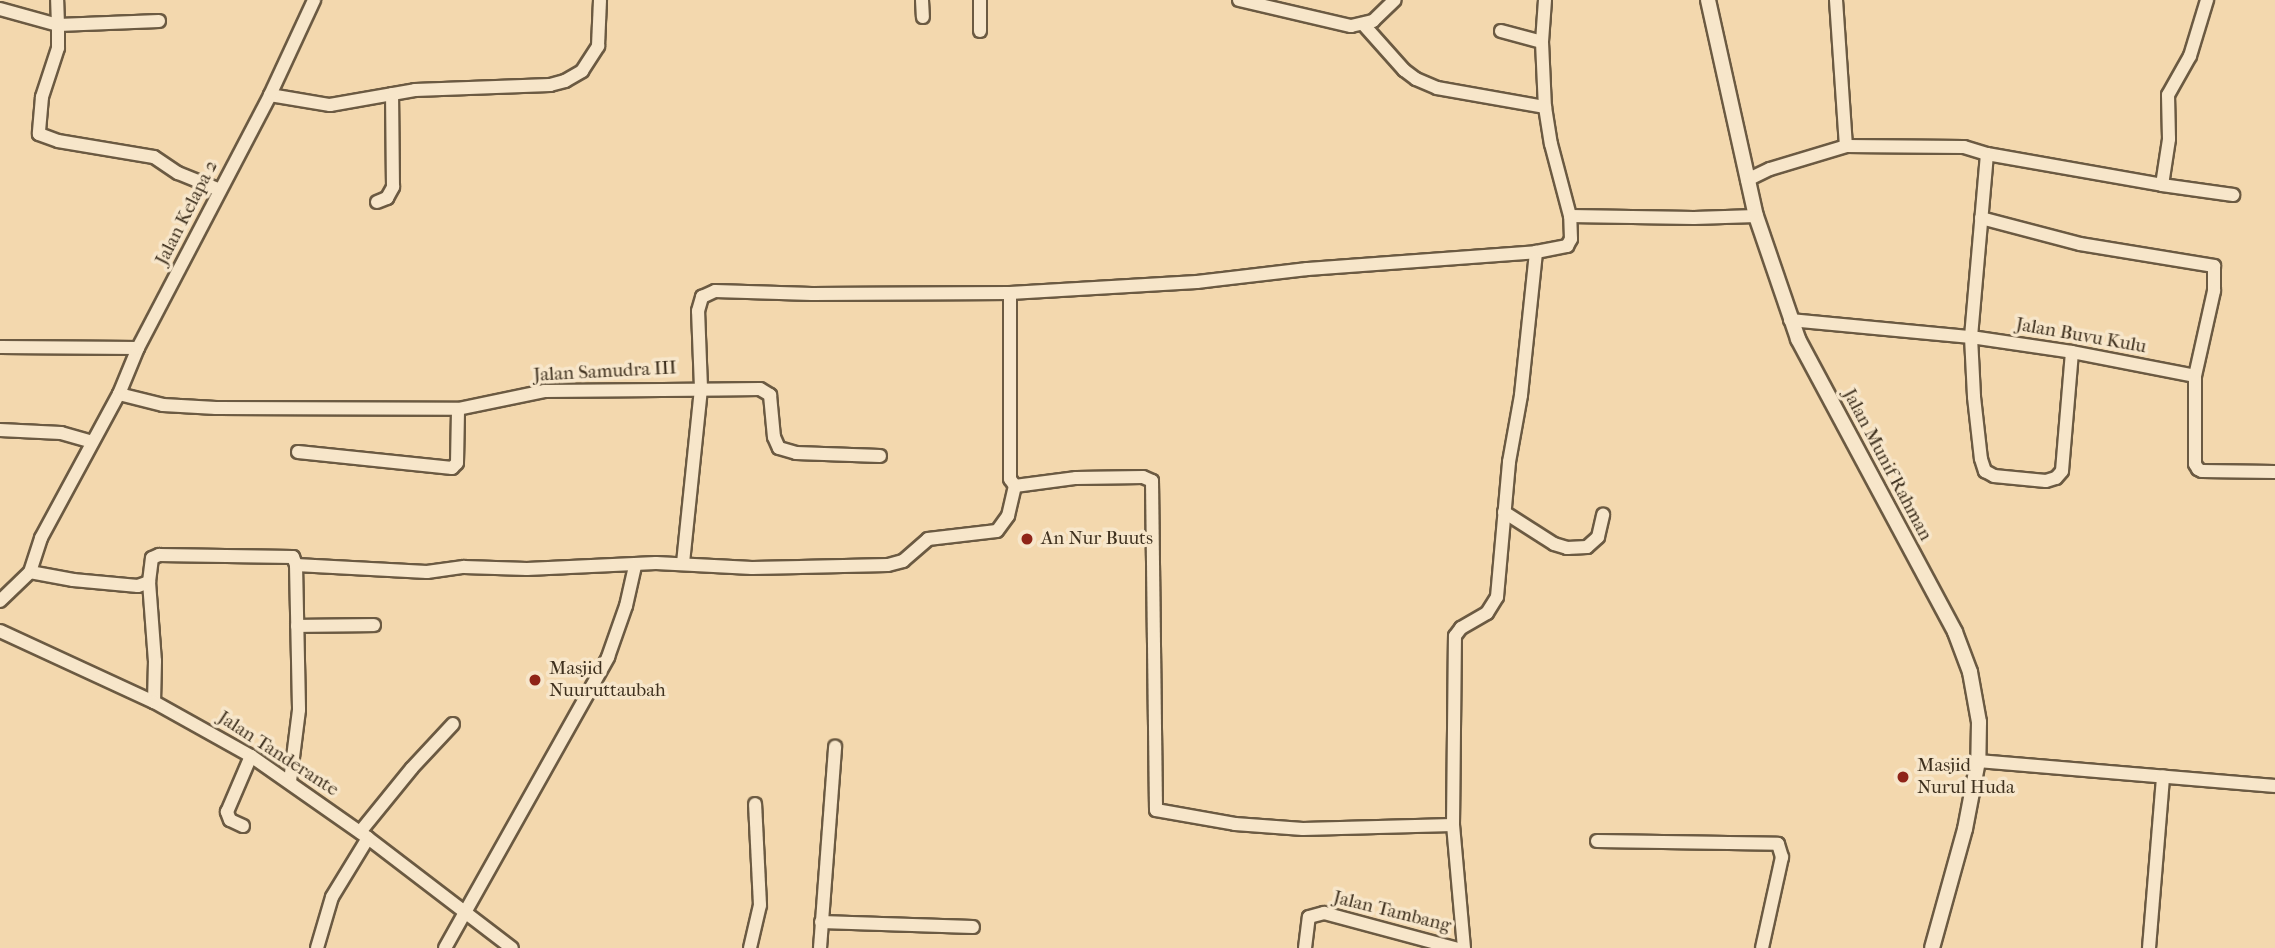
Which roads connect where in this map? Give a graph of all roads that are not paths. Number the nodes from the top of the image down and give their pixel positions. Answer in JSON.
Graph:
{"nodes":[{"id":1,"x":57,"y":0,"type":"edge"},
{"id":2,"x":314,"y":0,"type":"edge"},
{"id":3,"x":600,"y":0,"type":"edge"},
{"id":4,"x":922,"y":0,"type":"edge"},
{"id":5,"x":980,"y":0,"type":"edge"},
{"id":6,"x":1240,"y":0,"type":"edge"},
{"id":7,"x":1395,"y":0,"type":"edge"},
{"id":8,"x":1545,"y":0,"type":"edge"},
{"id":9,"x":1708,"y":0,"type":"edge"},
{"id":10,"x":1836,"y":0,"type":"edge"},
{"id":11,"x":2207,"y":0,"type":"edge"},
{"id":12,"x":0,"y":9,"type":"edge"},
{"id":13,"x":923,"y":17,"type":"dead end"},
{"id":14,"x":159,"y":21,"type":"dead end"},
{"id":15,"x":1363,"y":24,"type":"junction"},
{"id":16,"x":58,"y":25,"type":"junction"},
{"id":17,"x":980,"y":31,"type":"dead end"},
{"id":18,"x":1502,"y":31,"type":"dead end"},
{"id":19,"x":1542,"y":41,"type":"junction"},
{"id":20,"x":392,"y":94,"type":"junction"},
{"id":21,"x":270,"y":95,"type":"junction"},
{"id":22,"x":1545,"y":107,"type":"junction"},
{"id":23,"x":1846,"y":146,"type":"junction"},
{"id":24,"x":1987,"y":154,"type":"junction"},
{"id":25,"x":1747,"y":180,"type":"junction"},
{"id":26,"x":2162,"y":185,"type":"junction"},
{"id":27,"x":220,"y":190,"type":"junction"},
{"id":28,"x":2233,"y":195,"type":"dead end"},
{"id":29,"x":377,"y":202,"type":"dead end"},
{"id":30,"x":1570,"y":216,"type":"junction"},
{"id":31,"x":1756,"y":216,"type":"junction"},
{"id":32,"x":1981,"y":218,"type":"junction"},
{"id":33,"x":1536,"y":252,"type":"junction"},
{"id":34,"x":1010,"y":293,"type":"junction"},
{"id":35,"x":1790,"y":320,"type":"junction"},
{"id":36,"x":1971,"y":337,"type":"junction"},
{"id":37,"x":0,"y":347,"type":"edge"},
{"id":38,"x":138,"y":348,"type":"junction"},
{"id":39,"x":2072,"y":352,"type":"junction"},
{"id":40,"x":2195,"y":376,"type":"junction"},
{"id":41,"x":701,"y":388,"type":"junction"},
{"id":42,"x":119,"y":394,"type":"junction"},
{"id":43,"x":458,"y":409,"type":"junction"},
{"id":44,"x":0,"y":430,"type":"edge"},
{"id":45,"x":92,"y":443,"type":"junction"},
{"id":46,"x":298,"y":452,"type":"dead end"},
{"id":47,"x":880,"y":456,"type":"dead end"},
{"id":48,"x":2275,"y":472,"type":"edge"},
{"id":49,"x":1015,"y":485,"type":"junction"},
{"id":50,"x":1504,"y":512,"type":"junction"},
{"id":51,"x":1603,"y":515,"type":"dead end"},
{"id":52,"x":683,"y":563,"type":"junction"},
{"id":53,"x":296,"y":565,"type":"junction"},
{"id":54,"x":635,"y":566,"type":"junction"},
{"id":55,"x":30,"y":572,"type":"junction"},
{"id":56,"x":149,"y":582,"type":"junction"},
{"id":57,"x":0,"y":601,"type":"edge"},
{"id":58,"x":373,"y":625,"type":"dead end"},
{"id":59,"x":297,"y":626,"type":"junction"},
{"id":60,"x":0,"y":631,"type":"edge"},
{"id":61,"x":154,"y":702,"type":"junction"},
{"id":62,"x":453,"y":724,"type":"dead end"},
{"id":63,"x":835,"y":747,"type":"dead end"},
{"id":64,"x":251,"y":756,"type":"junction"},
{"id":65,"x":1978,"y":761,"type":"junction"},
{"id":66,"x":2163,"y":777,"type":"junction"},
{"id":67,"x":290,"y":781,"type":"junction"},
{"id":68,"x":2275,"y":786,"type":"edge"},
{"id":69,"x":755,"y":804,"type":"dead end"},
{"id":70,"x":243,"y":825,"type":"dead end"},
{"id":71,"x":1453,"y":825,"type":"junction"},
{"id":72,"x":364,"y":835,"type":"junction"},
{"id":73,"x":1597,"y":841,"type":"dead end"},
{"id":74,"x":466,"y":912,"type":"junction"},
{"id":75,"x":821,"y":922,"type":"junction"},
{"id":76,"x":973,"y":927,"type":"dead end"},
{"id":77,"x":317,"y":948,"type":"edge"},
{"id":78,"x":445,"y":948,"type":"edge"},
{"id":79,"x":512,"y":948,"type":"edge"},
{"id":80,"x":750,"y":948,"type":"edge"},
{"id":81,"x":820,"y":948,"type":"edge"},
{"id":82,"x":1305,"y":948,"type":"edge"},
{"id":83,"x":1455,"y":948,"type":"edge"},
{"id":84,"x":1464,"y":948,"type":"edge"},
{"id":85,"x":1762,"y":948,"type":"edge"},
{"id":86,"x":1932,"y":948,"type":"edge"},
{"id":87,"x":2149,"y":948,"type":"edge"}],
"edges":[{"from":1,"to":16,"type":"street"},
{"from":2,"to":21,"type":"street","name":"Jalan Kelapa 2"},
{"from":3,"to":20,"type":"street"},
{"from":4,"to":13,"type":"street"},
{"from":5,"to":17,"type":"street"},
{"from":6,"to":15,"type":"street"},
{"from":7,"to":15,"type":"street"},
{"from":8,"to":19,"type":"street"},
{"from":9,"to":25,"type":"street","name":"Jalan Munif Rahman"},
{"from":10,"to":23,"type":"street"},
{"from":11,"to":26,"type":"street"},
{"from":12,"to":16,"type":"street"},
{"from":14,"to":16,"type":"street"},
{"from":15,"to":22,"type":"street"},
{"from":16,"to":27,"type":"street"},
{"from":18,"to":19,"type":"street"},
{"from":19,"to":22,"type":"street"},
{"from":20,"to":21,"type":"street"},
{"from":20,"to":29,"type":"street"},
{"from":21,"to":27,"type":"street","name":"Jalan Kelapa 2"},
{"from":22,"to":30,"type":"street"},
{"from":23,"to":24,"type":"street"},
{"from":23,"to":25,"type":"street"},
{"from":24,"to":26,"type":"street"},
{"from":24,"to":32,"type":"street"},
{"from":25,"to":31,"type":"street","name":"Jalan Munif Rahman"},
{"from":26,"to":28,"type":"street"},
{"from":27,"to":38,"type":"street","name":"Jalan Kelapa 2"},
{"from":30,"to":31,"type":"street"},
{"from":30,"to":33,"type":"street"},
{"from":31,"to":35,"type":"street","name":"Jalan Munif Rahman"},
{"from":32,"to":36,"type":"street"},
{"from":32,"to":40,"type":"street"},
{"from":33,"to":34,"type":"street"},
{"from":33,"to":50,"type":"street"},
{"from":34,"to":41,"type":"street"},
{"from":34,"to":49,"type":"street"},
{"from":35,"to":36,"type":"street","name":"Jalan Buvu Kulu"},
{"from":35,"to":65,"type":"street","name":"Jalan Munif Rahman"},
{"from":36,"to":39,"type":"street","name":"Jalan Buvu Kulu"},
{"from":36,"to":39,"type":"street"},
{"from":37,"to":38,"type":"street"},
{"from":38,"to":42,"type":"street","name":"Jalan Kelapa 2"},
{"from":39,"to":40,"type":"street","name":"Jalan Buvu Kulu"},
{"from":40,"to":48,"type":"street"},
{"from":41,"to":43,"type":"street","name":"Jalan Samudra III"},
{"from":41,"to":47,"type":"street","name":"Jalan Samudra III"},
{"from":41,"to":52,"type":"street"},
{"from":42,"to":43,"type":"street","name":"Jalan Samudra III"},
{"from":42,"to":45,"type":"street","name":"Jalan Kelapa 2"},
{"from":43,"to":46,"type":"street"},
{"from":44,"to":45,"type":"street"},
{"from":45,"to":55,"type":"street","name":"Jalan Kelapa 2"},
{"from":49,"to":52,"type":"street"},
{"from":49,"to":71,"type":"street"},
{"from":50,"to":51,"type":"street"},
{"from":50,"to":71,"type":"street"},
{"from":52,"to":54,"type":"street"},
{"from":53,"to":54,"type":"street"},
{"from":53,"to":56,"type":"street"},
{"from":53,"to":59,"type":"street"},
{"from":54,"to":74,"type":"street"},
{"from":55,"to":56,"type":"street"},
{"from":55,"to":57,"type":"street","name":"Jalan Kelapa 2"},
{"from":56,"to":61,"type":"street"},
{"from":58,"to":59,"type":"street"},
{"from":59,"to":67,"type":"street"},
{"from":60,"to":61,"type":"street","name":"Jalan Tanderante"},
{"from":61,"to":64,"type":"street","name":"Jalan Tanderante"},
{"from":62,"to":72,"type":"street"},
{"from":63,"to":75,"type":"street"},
{"from":64,"to":67,"type":"street","name":"Jalan Tanderante"},
{"from":64,"to":70,"type":"street"},
{"from":65,"to":66,"type":"street"},
{"from":65,"to":86,"type":"street","name":"Jalan Munif Rahman"},
{"from":66,"to":68,"type":"street"},
{"from":66,"to":87,"type":"street"},
{"from":67,"to":72,"type":"street","name":"Jalan Tanderante"},
{"from":69,"to":80,"type":"street"},
{"from":71,"to":84,"type":"street"},
{"from":72,"to":74,"type":"street","name":"Jalan Tanderante"},
{"from":72,"to":77,"type":"street"},
{"from":73,"to":85,"type":"street"},
{"from":74,"to":78,"type":"street"},
{"from":74,"to":79,"type":"street","name":"Jalan Tanderante"},
{"from":75,"to":76,"type":"street"},
{"from":75,"to":81,"type":"street"},
{"from":82,"to":83,"type":"street","name":"Jalan Tambang"}]}
